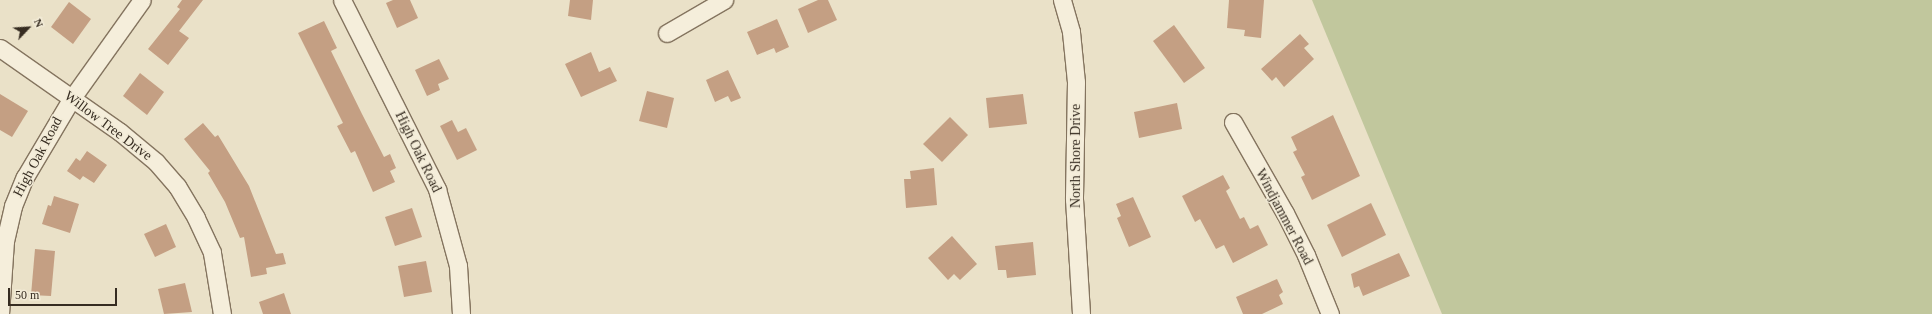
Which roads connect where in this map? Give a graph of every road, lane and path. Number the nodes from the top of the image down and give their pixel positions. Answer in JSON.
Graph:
{"nodes":[{"id":1,"x":142,"y":0,"type":"edge"},
{"id":2,"x":342,"y":0,"type":"edge"},
{"id":3,"x":724,"y":0,"type":"edge"},
{"id":4,"x":1062,"y":0,"type":"edge"},
{"id":5,"x":667,"y":33,"type":"dead end"},
{"id":6,"x":0,"y":48,"type":"edge"},
{"id":7,"x":72,"y":98,"type":"junction"},
{"id":8,"x":1233,"y":122,"type":"dead end"},
{"id":9,"x":0,"y":314,"type":"edge"},
{"id":10,"x":222,"y":314,"type":"edge"},
{"id":11,"x":461,"y":314,"type":"edge"},
{"id":12,"x":1081,"y":314,"type":"edge"},
{"id":13,"x":1330,"y":314,"type":"edge"}],
"edges":[{"from":1,"to":7,"type":"street","name":"High Oak Road"},
{"from":2,"to":11,"type":"street","name":"High Oak Road"},
{"from":3,"to":5,"type":"street"},
{"from":4,"to":12,"type":"street","name":"North Shore Drive"},
{"from":6,"to":7,"type":"street","name":"Willow Tree Drive"},
{"from":7,"to":9,"type":"street","name":"High Oak Road"},
{"from":7,"to":10,"type":"street","name":"Willow Tree Drive"},
{"from":8,"to":13,"type":"street","name":"Windjammer Road"}]}
